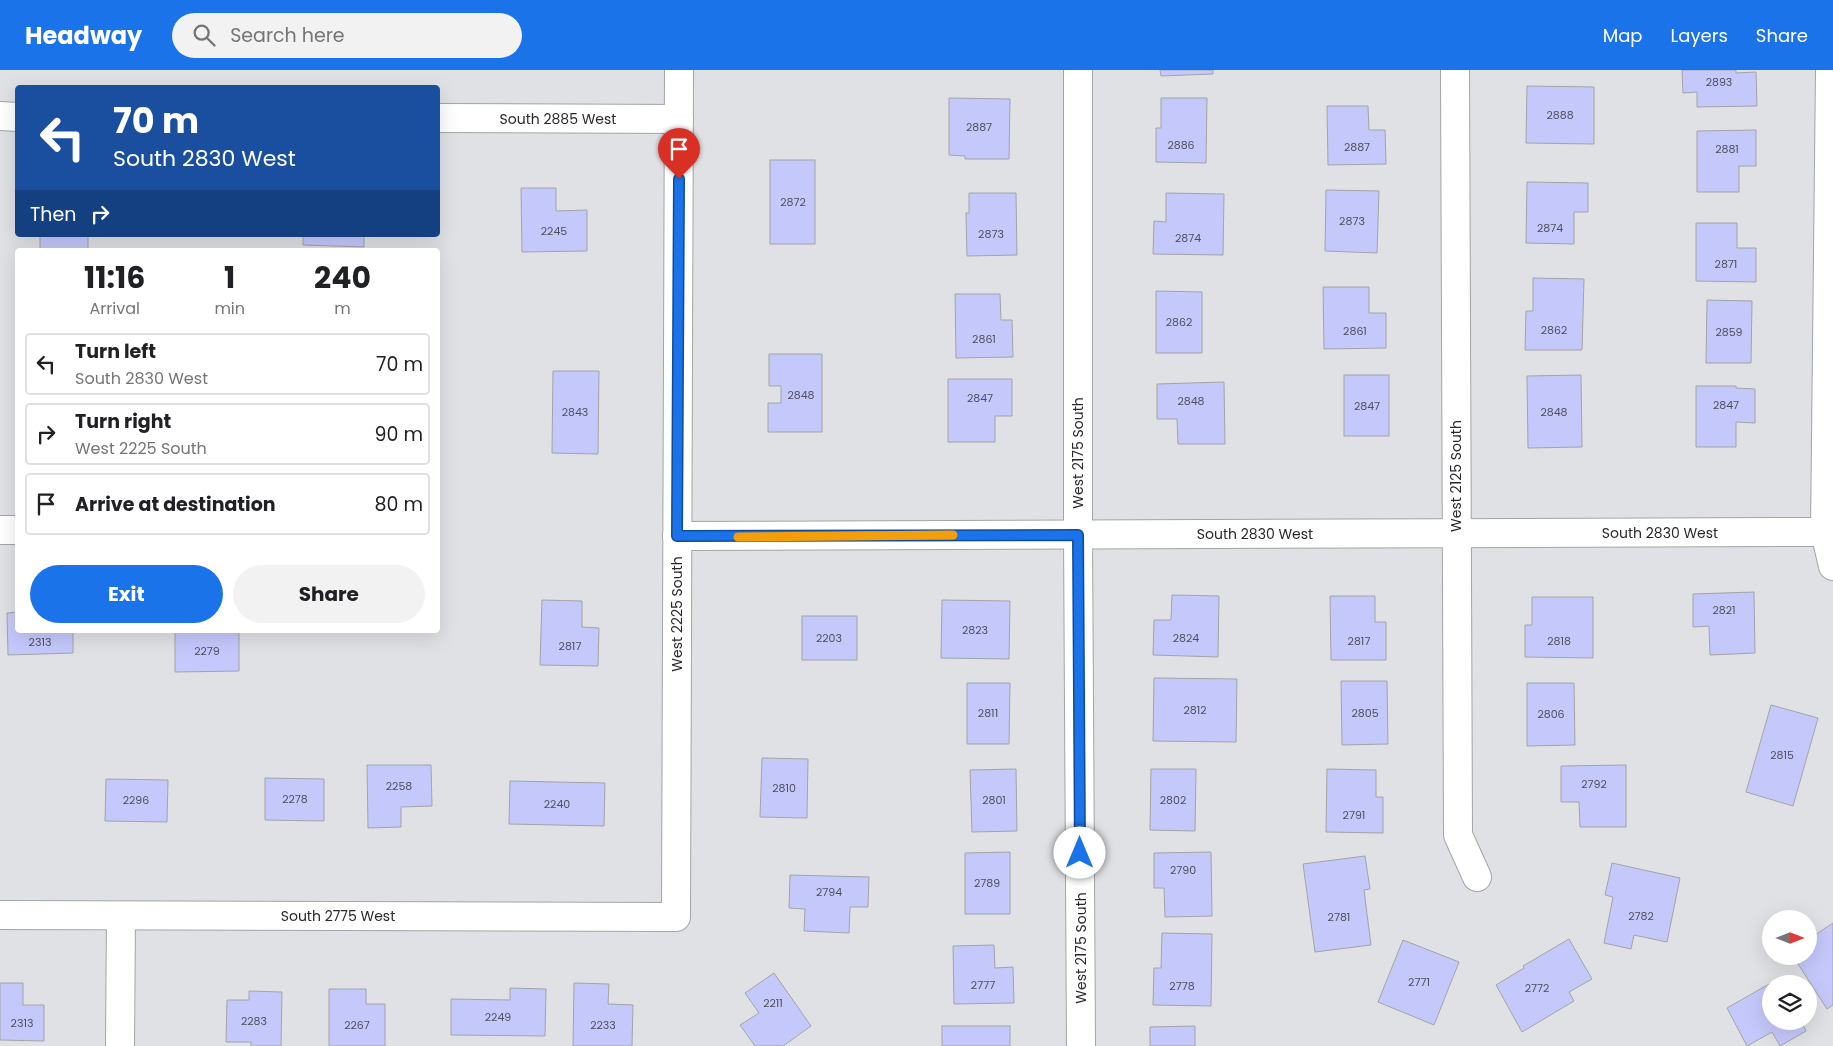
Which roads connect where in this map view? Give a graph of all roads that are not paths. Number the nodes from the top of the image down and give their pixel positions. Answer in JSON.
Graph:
{"nodes":[{"id":1,"x":679,"y":70,"type":"edge"},
{"id":2,"x":1078,"y":70,"type":"edge"},
{"id":3,"x":1455,"y":70,"type":"edge"},
{"id":4,"x":1830,"y":70,"type":"edge"},
{"id":5,"x":0,"y":116,"type":"edge"},
{"id":6,"x":15,"y":116,"type":"edge"},
{"id":7,"x":440,"y":118,"type":"edge"},
{"id":8,"x":679,"y":119,"type":"junction"},
{"id":9,"x":0,"y":530,"type":"edge"},
{"id":10,"x":15,"y":530,"type":"edge"},
{"id":11,"x":1829,"y":531,"type":"edge"},
{"id":12,"x":1456,"y":534,"type":"junction"},
{"id":13,"x":1078,"y":535,"type":"junction"},
{"id":14,"x":677,"y":536,"type":"junction"},
{"id":15,"x":1833,"y":566,"type":"edge"},
{"id":16,"x":1477,"y":877,"type":"dead end"},
{"id":17,"x":0,"y":915,"type":"edge"},
{"id":18,"x":121,"y":916,"type":"junction"},
{"id":19,"x":676,"y":917,"type":"joint"},
{"id":20,"x":120,"y":1046,"type":"edge"},
{"id":21,"x":1081,"y":1046,"type":"edge"}],
"edges":[{"from":1,"to":8,"type":"street","name":"West 2225 South"},
{"from":2,"to":13,"type":"street","name":"West 2175 South"},
{"from":3,"to":12,"type":"street","name":"West 2125 South"},
{"from":4,"to":11,"type":"street"},
{"from":5,"to":6,"type":"street"},
{"from":7,"to":8,"type":"street","name":"South 2885 West"},
{"from":8,"to":14,"type":"street","name":"West 2225 South"},
{"from":9,"to":10,"type":"street"},
{"from":11,"to":12,"type":"street","name":"South 2830 West"},
{"from":11,"to":15,"type":"street"},
{"from":12,"to":13,"type":"street","name":"South 2830 West"},
{"from":12,"to":16,"type":"street","name":"West 2125 South"},
{"from":13,"to":14,"type":"street","name":"South 2830 West"},
{"from":13,"to":21,"type":"street","name":"West 2175 South"},
{"from":14,"to":19,"type":"street","name":"West 2225 South"},
{"from":17,"to":18,"type":"street","name":"South 2775 West"},
{"from":18,"to":19,"type":"street","name":"South 2775 West"},
{"from":18,"to":20,"type":"street"}]}
